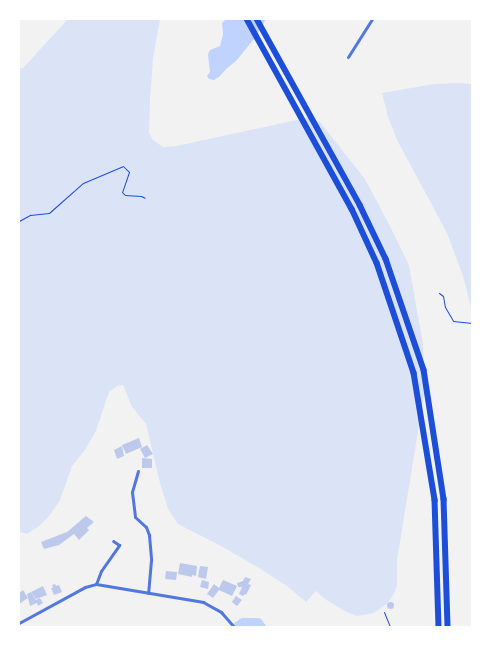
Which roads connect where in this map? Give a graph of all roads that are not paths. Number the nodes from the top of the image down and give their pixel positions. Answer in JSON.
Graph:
{"nodes":[{"id":1,"x":248,"y":19,"type":"edge"},
{"id":2,"x":257,"y":19,"type":"edge"},
{"id":3,"x":372,"y":19,"type":"edge"},
{"id":4,"x":348,"y":57,"type":"dead end"},
{"id":5,"x":138,"y":471,"type":"dead end"},
{"id":6,"x":113,"y":541,"type":"dead end"},
{"id":7,"x":96,"y":584,"type":"junction"},
{"id":8,"x":148,"y":592,"type":"junction"},
{"id":9,"x":19,"y":623,"type":"edge"},
{"id":10,"x":234,"y":627,"type":"edge"},
{"id":11,"x":439,"y":627,"type":"edge"},
{"id":12,"x":448,"y":627,"type":"edge"}],
"edges":[{"from":1,"to":11,"type":"highway"},
{"from":2,"to":12,"type":"highway"},
{"from":3,"to":4,"type":"street"},
{"from":5,"to":8,"type":"street"},
{"from":6,"to":7,"type":"street"},
{"from":7,"to":8,"type":"street"},
{"from":7,"to":9,"type":"street"},
{"from":8,"to":10,"type":"street"}]}
